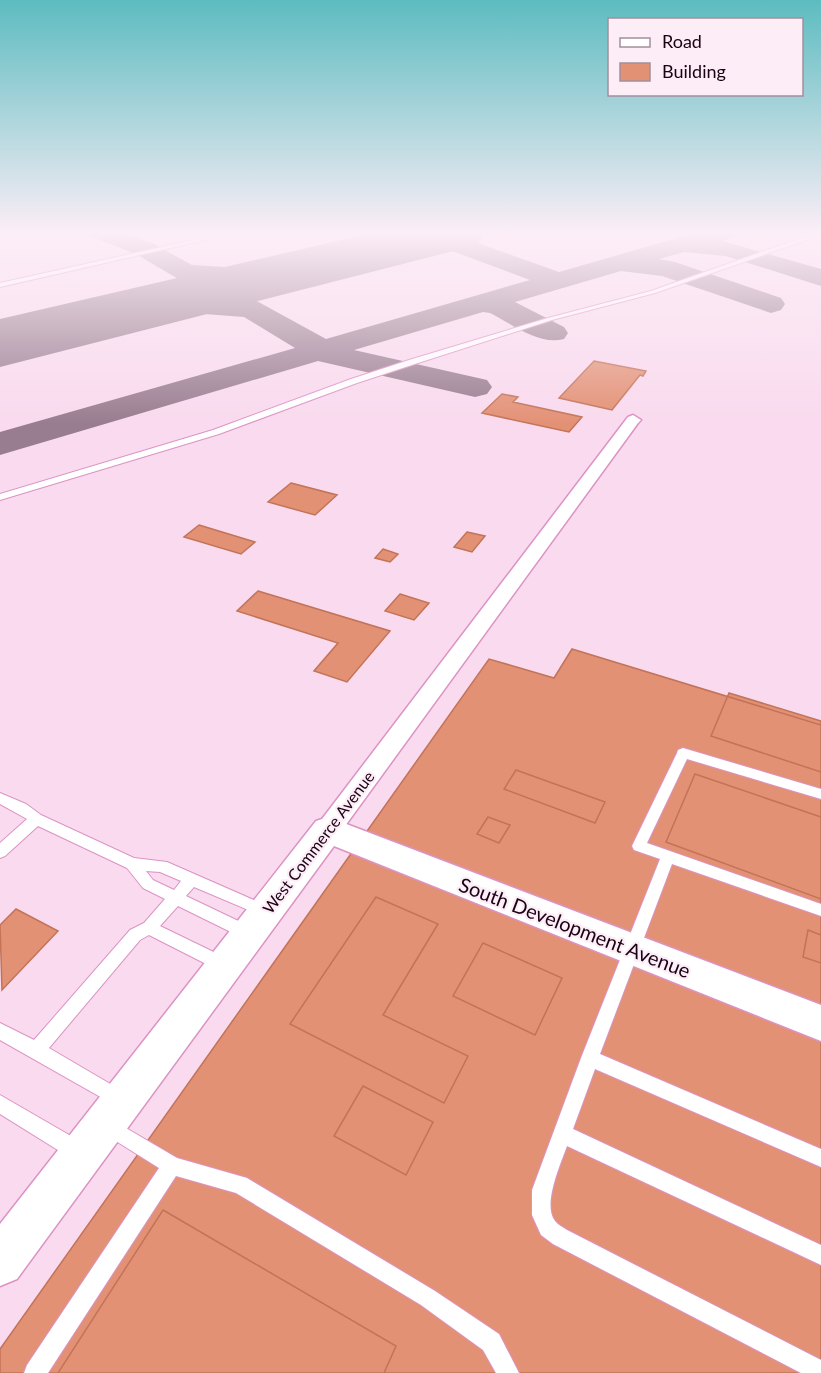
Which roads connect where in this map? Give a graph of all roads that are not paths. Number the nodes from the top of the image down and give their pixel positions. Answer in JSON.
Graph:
{"nodes":[{"id":1,"x":637,"y":296,"type":"edge"},
{"id":2,"x":633,"y":420,"type":"dead end"},
{"id":3,"x":0,"y":497,"type":"edge"},
{"id":4,"x":821,"y":794,"type":"edge"},
{"id":5,"x":0,"y":798,"type":"edge"},
{"id":6,"x":36,"y":819,"type":"junction"},
{"id":7,"x":328,"y":830,"type":"junction"},
{"id":8,"x":0,"y":852,"type":"edge"},
{"id":9,"x":668,"y":856,"type":"junction"},
{"id":10,"x":132,"y":864,"type":"junction"},
{"id":11,"x":192,"y":879,"type":"junction"},
{"id":12,"x":176,"y":897,"type":"junction"},
{"id":13,"x":821,"y":910,"type":"edge"},
{"id":14,"x":258,"y":922,"type":"junction"},
{"id":15,"x":149,"y":928,"type":"junction"},
{"id":16,"x":632,"y":949,"type":"junction"},
{"id":17,"x":225,"y":965,"type":"junction"},
{"id":18,"x":821,"y":1023,"type":"edge"},
{"id":19,"x":0,"y":1030,"type":"edge"},
{"id":20,"x":36,"y":1050,"type":"junction"},
{"id":21,"x":590,"y":1058,"type":"junction"},
{"id":22,"x":1,"y":1106,"type":"edge"},
{"id":23,"x":103,"y":1126,"type":"junction"},
{"id":24,"x":563,"y":1134,"type":"junction"},
{"id":25,"x":821,"y":1158,"type":"edge"},
{"id":26,"x":172,"y":1166,"type":"junction"},
{"id":27,"x":821,"y":1255,"type":"edge"},
{"id":28,"x":0,"y":1262,"type":"edge"},
{"id":29,"x":821,"y":1372,"type":"edge"},
{"id":30,"x":35,"y":1373,"type":"edge"},
{"id":31,"x":507,"y":1373,"type":"edge"}],
"edges":[{"from":1,"to":3,"type":"lane"},
{"from":2,"to":7,"type":"street","name":"West Commerce Avenue"},
{"from":4,"to":9,"type":"lane"},
{"from":5,"to":6,"type":"lane"},
{"from":6,"to":8,"type":"lane"},
{"from":6,"to":10,"type":"lane"},
{"from":7,"to":14,"type":"street","name":"West Commerce Avenue"},
{"from":7,"to":16,"type":"street","name":"South Development Avenue"},
{"from":9,"to":13,"type":"lane"},
{"from":9,"to":16,"type":"lane"},
{"from":10,"to":11,"type":"lane"},
{"from":10,"to":12,"type":"lane"},
{"from":11,"to":12,"type":"lane"},
{"from":11,"to":14,"type":"lane"},
{"from":12,"to":14,"type":"lane"},
{"from":12,"to":15,"type":"lane"},
{"from":14,"to":17,"type":"street","name":"West Commerce Avenue"},
{"from":15,"to":17,"type":"lane"},
{"from":15,"to":20,"type":"lane"},
{"from":16,"to":18,"type":"street","name":"South Development Avenue"},
{"from":16,"to":21,"type":"lane"},
{"from":17,"to":23,"type":"street","name":"West Commerce Avenue"},
{"from":19,"to":20,"type":"lane"},
{"from":20,"to":23,"type":"lane"},
{"from":21,"to":24,"type":"lane"},
{"from":21,"to":25,"type":"lane"},
{"from":22,"to":23,"type":"lane"},
{"from":23,"to":26,"type":"lane"},
{"from":23,"to":28,"type":"street","name":"West Commerce Avenue"},
{"from":24,"to":27,"type":"lane"},
{"from":24,"to":29,"type":"lane"},
{"from":26,"to":30,"type":"lane"},
{"from":26,"to":31,"type":"lane"}]}
